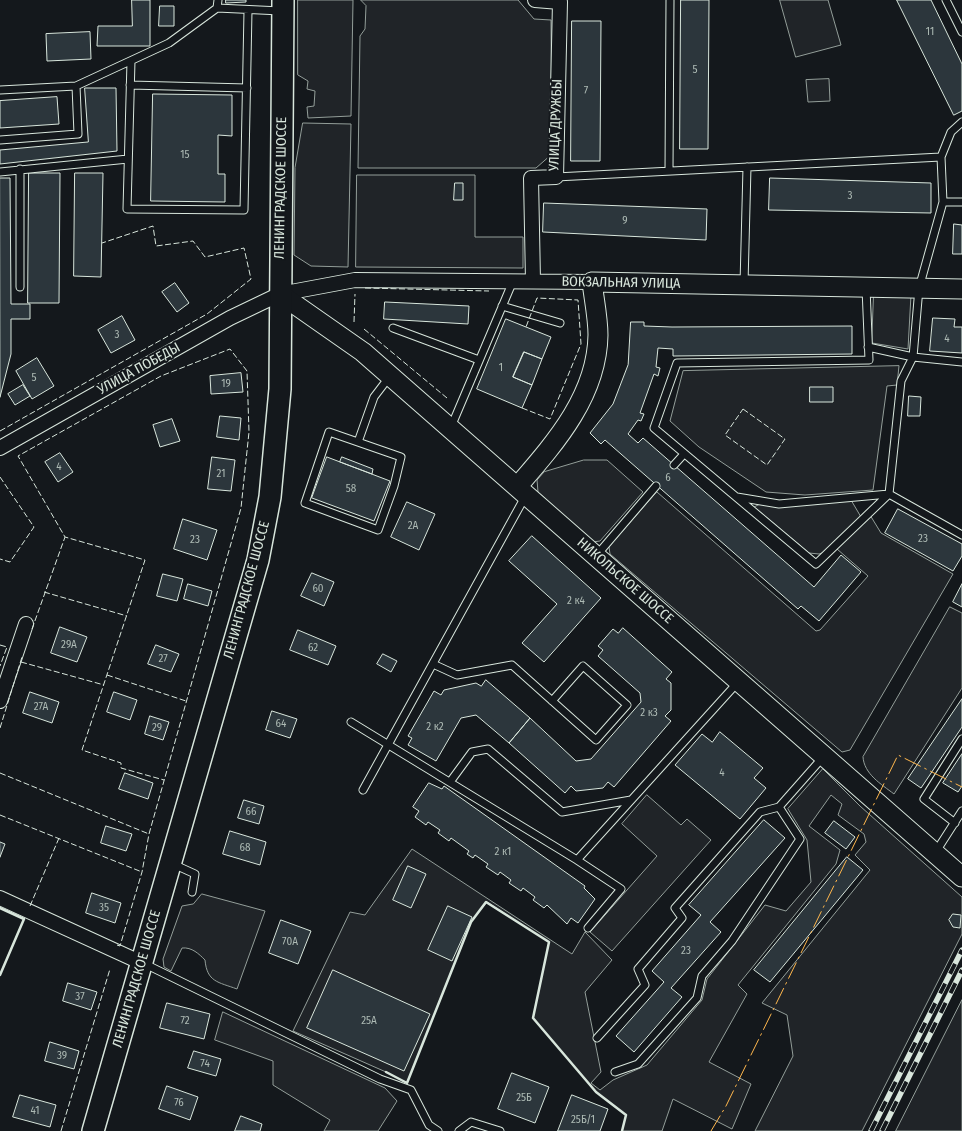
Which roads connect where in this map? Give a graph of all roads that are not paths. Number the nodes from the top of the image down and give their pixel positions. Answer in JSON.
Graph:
{"nodes":[{"id":1,"x":535,"y":0,"type":"edge"},
{"id":2,"x":670,"y":0,"type":"edge"},
{"id":3,"x":946,"y":0,"type":"edge"},
{"id":4,"x":565,"y":1,"type":"edge"},
{"id":5,"x":218,"y":4,"type":"edge"},
{"id":6,"x":283,"y":6,"type":"edge"},
{"id":7,"x":248,"y":11,"type":"junction"},
{"id":8,"x":962,"y":32,"type":"edge"},
{"id":9,"x":131,"y":61,"type":"junction"},
{"id":10,"x":130,"y":85,"type":"junction"},
{"id":11,"x":76,"y":86,"type":"junction"},
{"id":12,"x":246,"y":88,"type":"junction"},
{"id":13,"x":0,"y":90,"type":"edge"},
{"id":14,"x":962,"y":122,"type":"edge"},
{"id":15,"x":0,"y":140,"type":"edge"},
{"id":16,"x":941,"y":157,"type":"junction"},
{"id":17,"x":128,"y":160,"type":"junction"},
{"id":18,"x":747,"y":167,"type":"junction"},
{"id":19,"x":20,"y":169,"type":"junction"},
{"id":20,"x":669,"y":171,"type":"junction"},
{"id":21,"x":0,"y":172,"type":"edge"},
{"id":22,"x":556,"y":177,"type":"junction"},
{"id":23,"x":943,"y":202,"type":"junction"},
{"id":24,"x":962,"y":202,"type":"edge"},
{"id":25,"x":512,"y":281,"type":"junction"},
{"id":26,"x":533,"y":281,"type":"junction"},
{"id":27,"x":592,"y":282,"type":"junction"},
{"id":28,"x":744,"y":285,"type":"junction"},
{"id":29,"x":20,"y":287,"type":"dead end"},
{"id":30,"x":866,"y":287,"type":"junction"},
{"id":31,"x":919,"y":288,"type":"junction"},
{"id":32,"x":962,"y":289,"type":"edge"},
{"id":33,"x":280,"y":294,"type":"junction"},
{"id":34,"x":502,"y":306,"type":"junction"},
{"id":35,"x":560,"y":323,"type":"dead end"},
{"id":36,"x":393,"y":328,"type":"dead end"},
{"id":37,"x":868,"y":347,"type":"junction"},
{"id":38,"x":912,"y":357,"type":"junction"},
{"id":39,"x":479,"y":360,"type":"junction"},
{"id":40,"x":962,"y":362,"type":"edge"},
{"id":41,"x":391,"y":376,"type":"junction"},
{"id":42,"x":450,"y":427,"type":"junction"},
{"id":43,"x":358,"y":442,"type":"junction"},
{"id":44,"x":0,"y":448,"type":"edge"},
{"id":45,"x":684,"y":454,"type":"junction"},
{"id":46,"x":674,"y":465,"type":"dead end"},
{"id":47,"x":656,"y":486,"type":"dead end"},
{"id":48,"x":521,"y":491,"type":"junction"},
{"id":49,"x":889,"y":494,"type":"junction"},
{"id":50,"x":736,"y":497,"type":"junction"},
{"id":51,"x":962,"y":535,"type":"edge"},
{"id":52,"x":596,"y":556,"type":"junction"},
{"id":53,"x":26,"y":624,"type":"dead end"},
{"id":54,"x":433,"y":664,"type":"junction"},
{"id":55,"x":739,"y":681,"type":"junction"},
{"id":56,"x":0,"y":701,"type":"edge"},
{"id":57,"x":552,"y":701,"type":"junction"},
{"id":58,"x":351,"y":722,"type":"dead end"},
{"id":59,"x":962,"y":739,"type":"edge"},
{"id":60,"x":388,"y":745,"type":"junction"},
{"id":61,"x":824,"y":756,"type":"junction"},
{"id":62,"x":450,"y":782,"type":"junction"},
{"id":63,"x":363,"y":790,"type":"dead end"},
{"id":64,"x":631,"y":800,"type":"junction"},
{"id":65,"x":779,"y":807,"type":"junction"},
{"id":66,"x":962,"y":811,"type":"edge"},
{"id":67,"x":955,"y":823,"type":"junction"},
{"id":68,"x":935,"y":854,"type":"junction"},
{"id":69,"x":577,"y":860,"type":"junction"},
{"id":70,"x":171,"y":863,"type":"junction"},
{"id":71,"x":962,"y":877,"type":"edge"},
{"id":72,"x":192,"y":892,"type":"dead end"},
{"id":73,"x":0,"y":898,"type":"edge"},
{"id":74,"x":588,"y":928,"type":"dead end"},
{"id":75,"x":142,"y":963,"type":"junction"},
{"id":76,"x":597,"y":1038,"type":"dead end"},
{"id":77,"x":615,"y":1072,"type":"dead end"},
{"id":78,"x":428,"y":1128,"type":"edge"},
{"id":79,"x":93,"y":1131,"type":"edge"},
{"id":80,"x":438,"y":1131,"type":"edge"},
{"id":81,"x":459,"y":1131,"type":"edge"},
{"id":82,"x":500,"y":1131,"type":"edge"}],
"edges":[{"from":1,"to":4,"type":"street","name":"УЛИЦА ДРУЖБЫ"},
{"from":2,"to":20,"type":"lane"},
{"from":3,"to":8,"type":"lane"},
{"from":4,"to":22,"type":"street","name":"УЛИЦА ДРУЖБЫ"},
{"from":5,"to":7,"type":"lane"},
{"from":5,"to":9,"type":"lane"},
{"from":6,"to":7,"type":"lane"},
{"from":6,"to":33,"type":"main road","name":"ЛЕНИНГРАДСКОЕ ШОССЕ"},
{"from":7,"to":12,"type":"lane"},
{"from":9,"to":10,"type":"lane"},
{"from":9,"to":11,"type":"lane"},
{"from":10,"to":12,"type":"lane"},
{"from":10,"to":17,"type":"lane"},
{"from":11,"to":13,"type":"lane"},
{"from":11,"to":15,"type":"lane"},
{"from":12,"to":17,"type":"lane"},
{"from":14,"to":16,"type":"lane"},
{"from":16,"to":18,"type":"lane"},
{"from":16,"to":23,"type":"lane"},
{"from":17,"to":19,"type":"lane"},
{"from":18,"to":20,"type":"lane"},
{"from":18,"to":28,"type":"lane"},
{"from":19,"to":21,"type":"lane"},
{"from":19,"to":29,"type":"lane"},
{"from":20,"to":22,"type":"lane"},
{"from":22,"to":26,"type":"street","name":"УЛИЦА ДРУЖБЫ"},
{"from":23,"to":24,"type":"lane"},
{"from":23,"to":31,"type":"lane"},
{"from":25,"to":26,"type":"street","name":"ВОКЗАЛЬНАЯ УЛИЦА"},
{"from":25,"to":33,"type":"street","name":"ВОКЗАЛЬНАЯ УЛИЦА"},
{"from":25,"to":34,"type":"lane"},
{"from":26,"to":27,"type":"street","name":"ВОКЗАЛЬНАЯ УЛИЦА"},
{"from":27,"to":28,"type":"main road","name":"ВОКЗАЛЬНАЯ УЛИЦА"},
{"from":27,"to":48,"type":"main road"},
{"from":28,"to":30,"type":"main road","name":"ВОКЗАЛЬНАЯ УЛИЦА"},
{"from":30,"to":31,"type":"main road","name":"ВОКЗАЛЬНАЯ УЛИЦА"},
{"from":30,"to":37,"type":"lane"},
{"from":31,"to":32,"type":"main road","name":"ВОКЗАЛЬНАЯ УЛИЦА"},
{"from":31,"to":38,"type":"lane"},
{"from":33,"to":41,"type":"main road","name":"НИКОЛЬСКОЕ ШОССЕ"},
{"from":33,"to":44,"type":"street","name":"УЛИЦА ПОБЕДЫ"},
{"from":33,"to":70,"type":"main road","name":"ЛЕНИНГРАДСКОЕ ШОССЕ"},
{"from":34,"to":35,"type":"lane"},
{"from":34,"to":39,"type":"lane"},
{"from":36,"to":39,"type":"lane"},
{"from":37,"to":38,"type":"lane"},
{"from":37,"to":45,"type":"lane"},
{"from":38,"to":40,"type":"lane"},
{"from":38,"to":49,"type":"lane"},
{"from":39,"to":42,"type":"lane"},
{"from":41,"to":42,"type":"main road","name":"НИКОЛЬСКОЕ ШОССЕ"},
{"from":41,"to":43,"type":"lane"},
{"from":42,"to":48,"type":"main road","name":"НИКОЛЬСКОЕ ШОССЕ"},
{"from":43,"to":43,"type":"lane"},
{"from":45,"to":46,"type":"lane"},
{"from":45,"to":50,"type":"lane"},
{"from":47,"to":52,"type":"lane"},
{"from":48,"to":52,"type":"main road","name":"НИКОЛЬСКОЕ ШОССЕ"},
{"from":48,"to":54,"type":"lane"},
{"from":49,"to":50,"type":"lane"},
{"from":49,"to":50,"type":"lane"},
{"from":49,"to":51,"type":"lane"},
{"from":52,"to":55,"type":"main road","name":"НИКОЛЬСКОЕ ШОССЕ"},
{"from":53,"to":56,"type":"street"},
{"from":54,"to":57,"type":"lane"},
{"from":54,"to":60,"type":"lane"},
{"from":55,"to":61,"type":"main road","name":"НИКОЛЬСКОЕ ШОССЕ"},
{"from":55,"to":64,"type":"lane"},
{"from":57,"to":57,"type":"lane"},
{"from":58,"to":60,"type":"lane"},
{"from":59,"to":67,"type":"lane"},
{"from":60,"to":62,"type":"lane"},
{"from":60,"to":63,"type":"lane"},
{"from":61,"to":65,"type":"lane"},
{"from":61,"to":68,"type":"main road","name":"НИКОЛЬСКОЕ ШОССЕ"},
{"from":62,"to":64,"type":"lane"},
{"from":62,"to":69,"type":"lane"},
{"from":64,"to":69,"type":"lane"},
{"from":65,"to":76,"type":"lane"},
{"from":65,"to":77,"type":"lane"},
{"from":66,"to":67,"type":"lane"},
{"from":67,"to":68,"type":"lane"},
{"from":68,"to":71,"type":"main road","name":"НИКОЛЬСКОЕ ШОССЕ"},
{"from":69,"to":74,"type":"lane"},
{"from":70,"to":72,"type":"lane"},
{"from":70,"to":75,"type":"main road","name":"ЛЕНИНГРАДСКОЕ ШОССЕ"},
{"from":73,"to":75,"type":"street"},
{"from":75,"to":78,"type":"lane"},
{"from":75,"to":79,"type":"main road","name":"ЛЕНИНГРАДСКОЕ ШОССЕ"},
{"from":78,"to":80,"type":"lane"},
{"from":81,"to":82,"type":"lane"}]}
